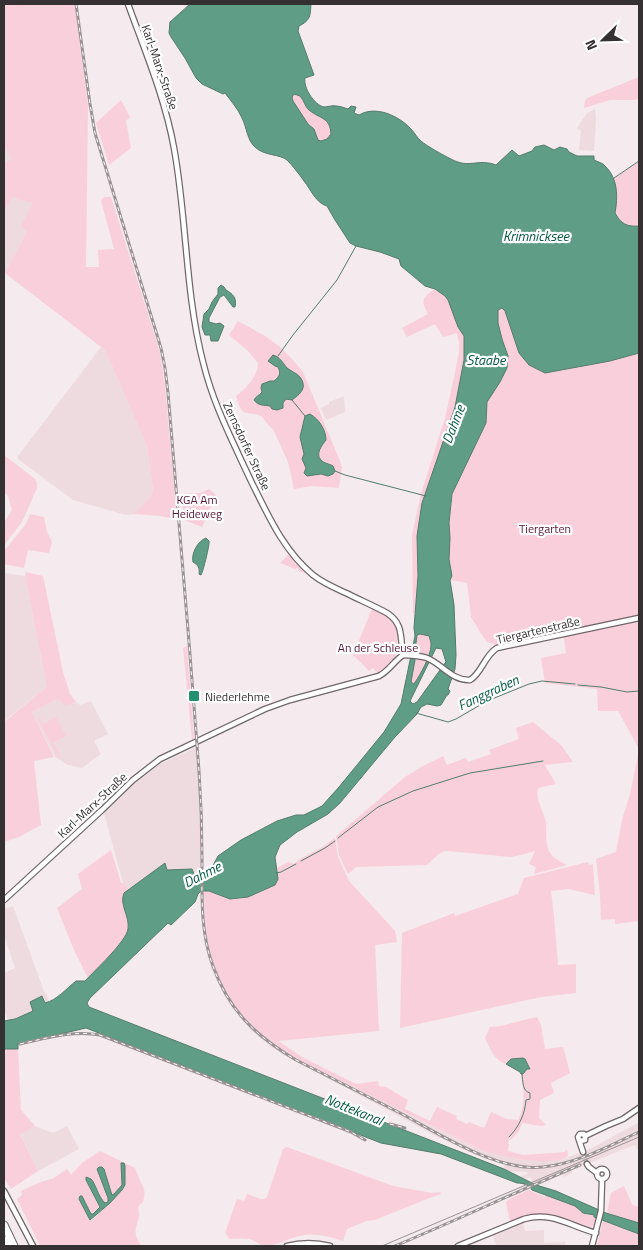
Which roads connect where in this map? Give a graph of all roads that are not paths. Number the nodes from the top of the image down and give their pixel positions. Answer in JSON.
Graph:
{"nodes":[{"id":1,"x":128,"y":4,"type":"edge"},
{"id":2,"x":172,"y":138,"type":"joint"},
{"id":3,"x":639,"y":618,"type":"edge"},
{"id":4,"x":403,"y":655,"type":"junction"},
{"id":5,"x":4,"y":900,"type":"edge"},
{"id":6,"x":639,"y":1107,"type":"edge"},
{"id":7,"x":583,"y":1152,"type":"tunnel mouth"},
{"id":8,"x":587,"y":1164,"type":"tunnel mouth"},
{"id":9,"x":597,"y":1173,"type":"junction"},
{"id":10,"x":602,"y":1180,"type":"junction"},
{"id":11,"x":4,"y":1191,"type":"edge"},
{"id":12,"x":4,"y":1225,"type":"edge"},
{"id":13,"x":596,"y":1234,"type":"junction"},
{"id":14,"x":4,"y":1240,"type":"edge"},
{"id":15,"x":7,"y":1246,"type":"edge"},
{"id":16,"x":14,"y":1246,"type":"edge"},
{"id":17,"x":33,"y":1246,"type":"edge"},
{"id":18,"x":287,"y":1246,"type":"edge"},
{"id":19,"x":330,"y":1246,"type":"edge"},
{"id":20,"x":458,"y":1246,"type":"edge"},
{"id":21,"x":592,"y":1246,"type":"edge"}],
"edges":[{"from":1,"to":2,"type":"street","name":"Karl-Marx-Straße"},
{"from":2,"to":4,"type":"street","name":"Zernsdorfer Straße"},
{"from":3,"to":4,"type":"street","name":"Tiergartenstraße"},
{"from":4,"to":5,"type":"street","name":"Karl-Marx-Straße"},
{"from":6,"to":7,"type":"street"},
{"from":8,"to":9,"type":"street"},
{"from":9,"to":10,"type":"street"},
{"from":9,"to":10,"type":"street"},
{"from":10,"to":13,"type":"street"},
{"from":11,"to":17,"type":"street"},
{"from":12,"to":16,"type":"highway"},
{"from":13,"to":20,"type":"street"},
{"from":13,"to":21,"type":"street"},
{"from":14,"to":15,"type":"highway"},
{"from":18,"to":19,"type":"street"}]}
